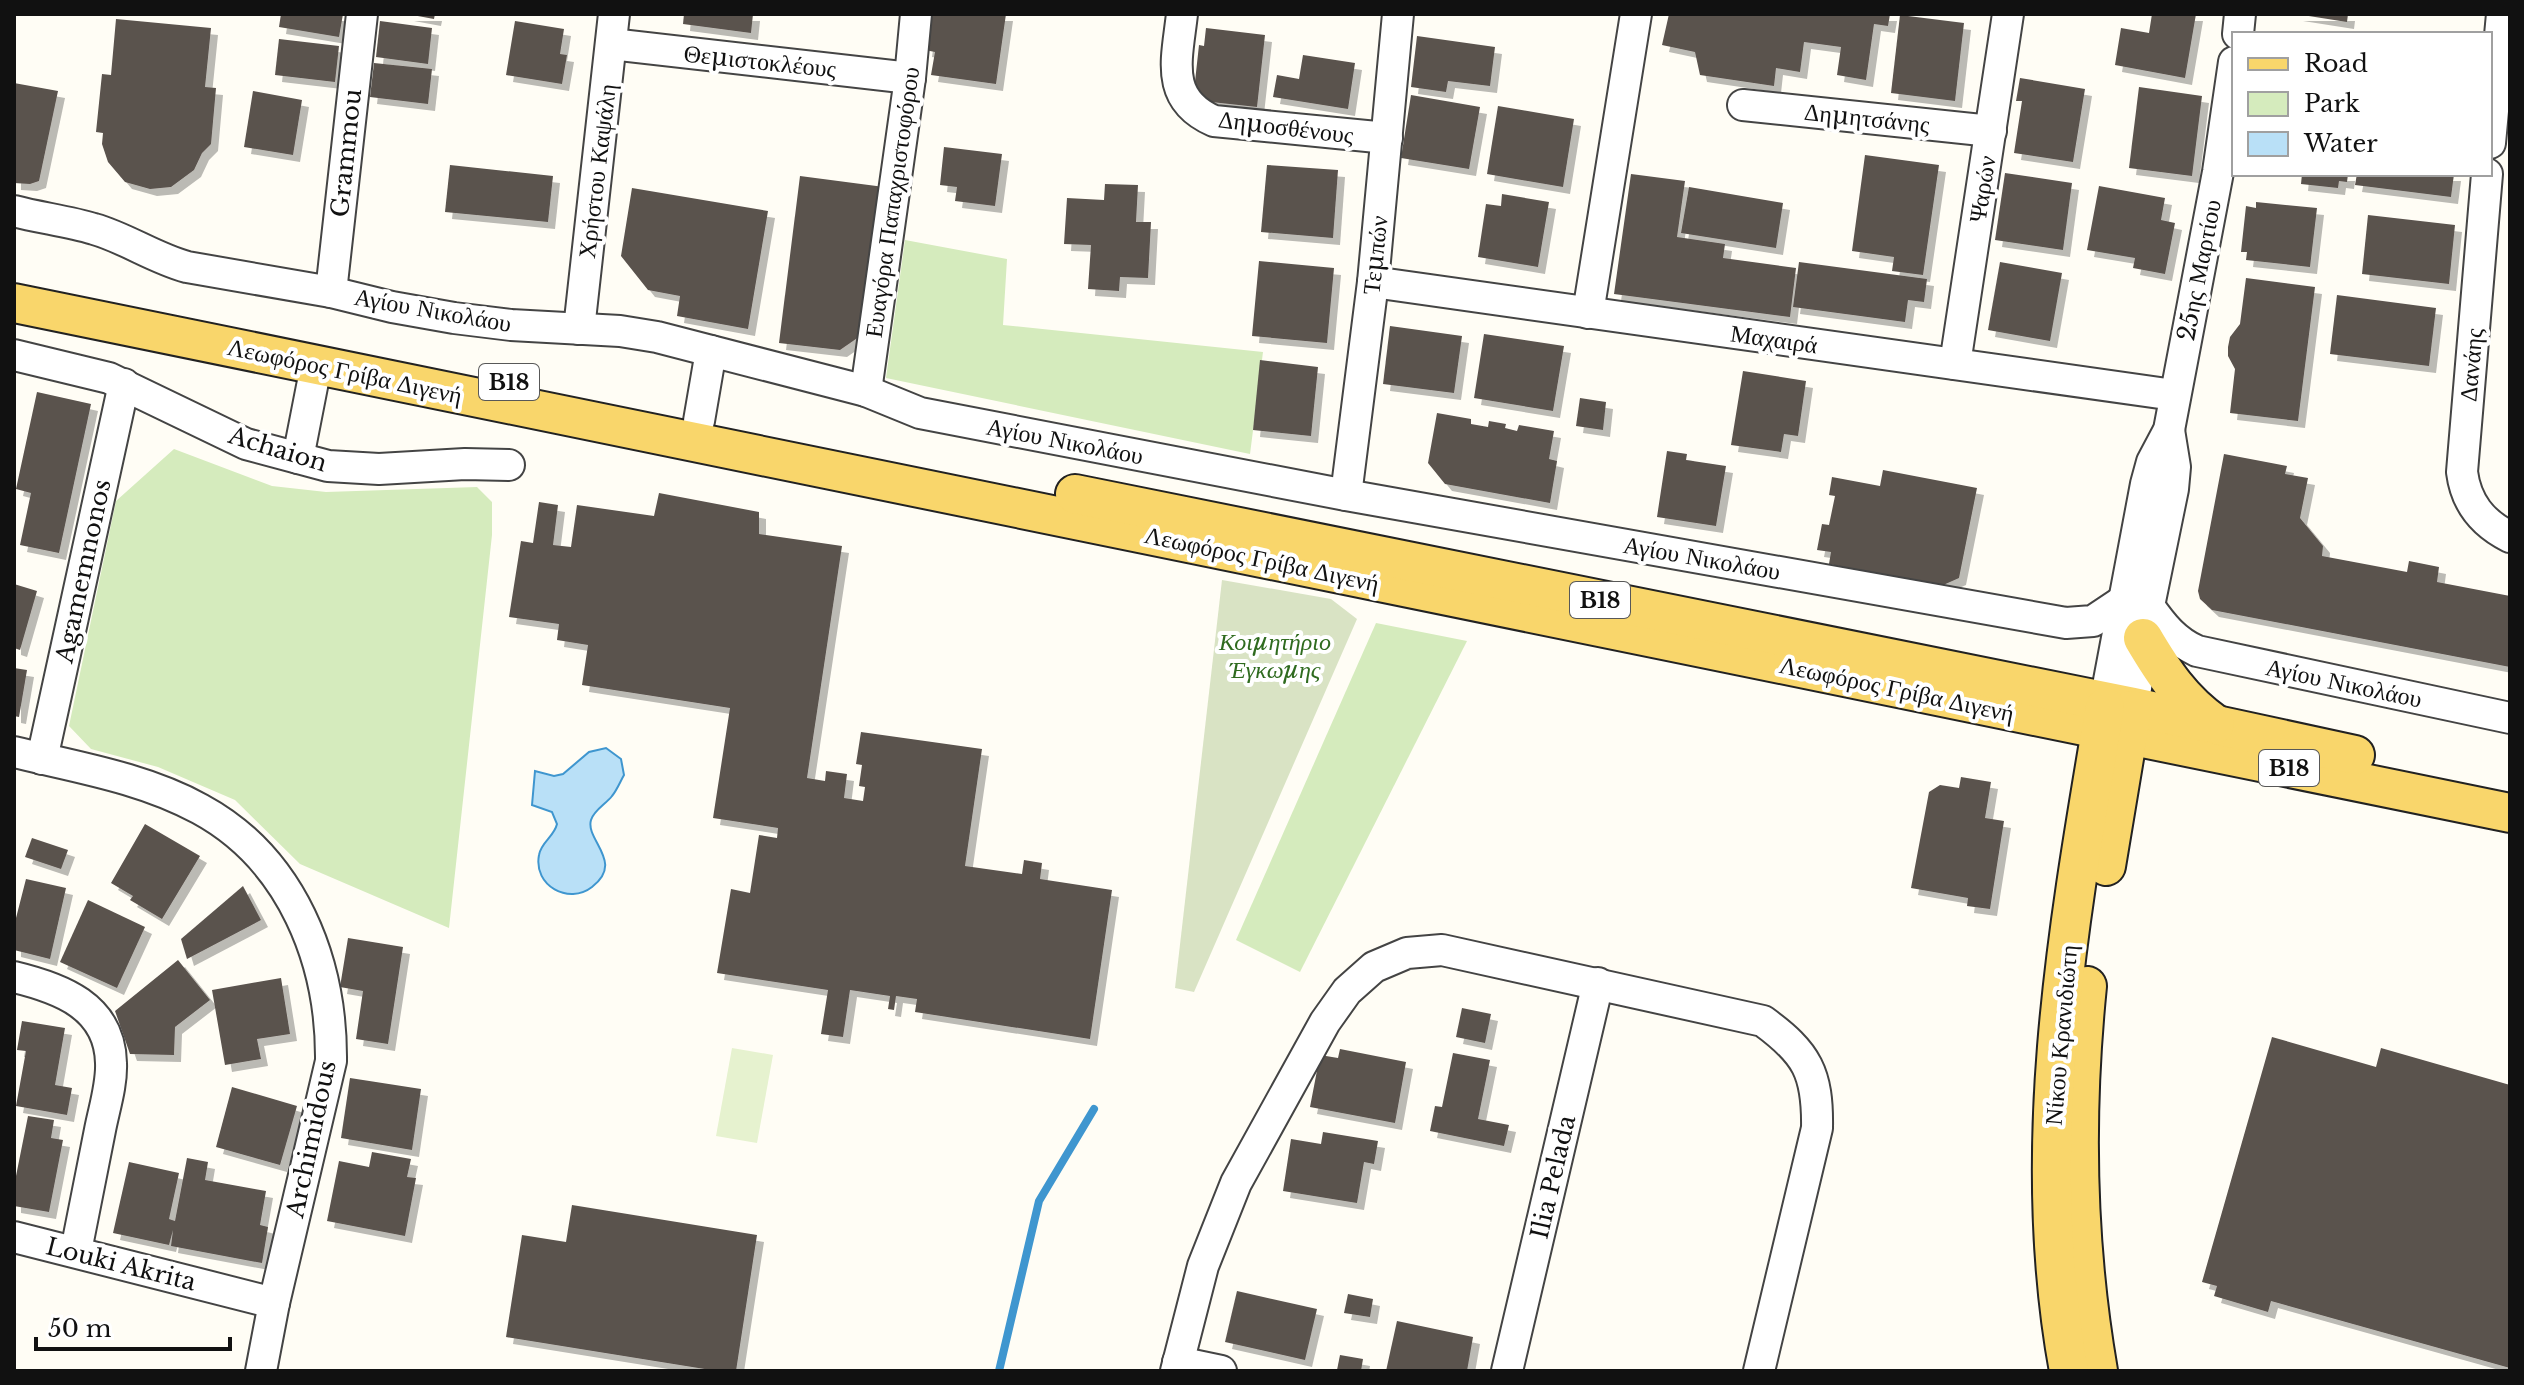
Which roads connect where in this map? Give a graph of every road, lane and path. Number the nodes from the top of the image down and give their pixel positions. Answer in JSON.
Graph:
{"nodes":[{"id":1,"x":362,"y":14,"type":"edge"},
{"id":2,"x":614,"y":14,"type":"edge"},
{"id":3,"x":916,"y":14,"type":"edge"},
{"id":4,"x":1182,"y":14,"type":"edge"},
{"id":5,"x":1398,"y":14,"type":"edge"},
{"id":6,"x":1636,"y":14,"type":"edge"},
{"id":7,"x":2008,"y":14,"type":"edge"},
{"id":8,"x":2502,"y":14,"type":"edge"},
{"id":9,"x":611,"y":44,"type":"junction"},
{"id":10,"x":2232,"y":76,"type":"edge"},
{"id":11,"x":910,"y":78,"type":"junction"},
{"id":12,"x":2502,"y":94,"type":"edge"},
{"id":13,"x":1743,"y":105,"type":"dead end"},
{"id":14,"x":1991,"y":131,"type":"junction"},
{"id":15,"x":2492,"y":135,"type":"edge"},
{"id":16,"x":1387,"y":138,"type":"junction"},
{"id":17,"x":2487,"y":176,"type":"edge"},
{"id":18,"x":14,"y":211,"type":"edge"},
{"id":19,"x":14,"y":279,"type":"edge"},
{"id":20,"x":1373,"y":282,"type":"junction"},
{"id":21,"x":331,"y":292,"type":"junction"},
{"id":22,"x":14,"y":303,"type":"edge"},
{"id":23,"x":1588,"y":313,"type":"junction"},
{"id":24,"x":579,"y":329,"type":"junction"},
{"id":25,"x":711,"y":351,"type":"junction"},
{"id":26,"x":14,"y":355,"type":"edge"},
{"id":27,"x":1955,"y":364,"type":"junction"},
{"id":28,"x":316,"y":366,"type":"junction"},
{"id":29,"x":124,"y":384,"type":"junction"},
{"id":30,"x":866,"y":391,"type":"junction"},
{"id":31,"x":2174,"y":395,"type":"junction"},
{"id":32,"x":699,"y":421,"type":"junction"},
{"id":33,"x":298,"y":458,"type":"junction"},
{"id":34,"x":509,"y":465,"type":"dead end"},
{"id":35,"x":1346,"y":495,"type":"junction"},
{"id":36,"x":2510,"y":537,"type":"edge"},
{"id":37,"x":2139,"y":615,"type":"junction"},
{"id":38,"x":2510,"y":718,"type":"edge"},
{"id":39,"x":2117,"y":719,"type":"junction"},
{"id":40,"x":2216,"y":724,"type":"junction"},
{"id":41,"x":28,"y":755,"type":"edge"},
{"id":42,"x":2510,"y":789,"type":"edge"},
{"id":43,"x":2510,"y":813,"type":"edge"},
{"id":44,"x":14,"y":977,"type":"edge"},
{"id":45,"x":1598,"y":983,"type":"junction"},
{"id":46,"x":14,"y":1237,"type":"edge"},
{"id":47,"x":76,"y":1251,"type":"junction"},
{"id":48,"x":274,"y":1303,"type":"junction"},
{"id":49,"x":1177,"y":1367,"type":"edge"},
{"id":50,"x":261,"y":1371,"type":"edge"},
{"id":51,"x":1221,"y":1371,"type":"edge"},
{"id":52,"x":1507,"y":1371,"type":"edge"},
{"id":53,"x":1759,"y":1371,"type":"edge"},
{"id":54,"x":2069,"y":1371,"type":"edge"},
{"id":55,"x":2098,"y":1371,"type":"edge"}],
"edges":[{"from":1,"to":21,"type":"street","name":"Grammou"},
{"from":2,"to":9,"type":"street","name":"Χρήστου Καψάλη"},
{"from":3,"to":11,"type":"street","name":"Ευαγόρα Παπαχριστοφόρου"},
{"from":4,"to":16,"type":"street","name":"Δημοσθένους"},
{"from":5,"to":16,"type":"street","name":"Τεμπών"},
{"from":6,"to":23,"type":"street"},
{"from":7,"to":14,"type":"street","name":"Ψαρών"},
{"from":8,"to":12,"type":"street"},
{"from":9,"to":11,"type":"street","name":"Θεμιστοκλέους"},
{"from":9,"to":24,"type":"street","name":"Χρήστου Καψάλη"},
{"from":10,"to":31,"type":"street","name":"25ης Μαρτίου"},
{"from":11,"to":30,"type":"street","name":"Ευαγόρα Παπαχριστοφόρου"},
{"from":12,"to":15,"type":"street"},
{"from":13,"to":14,"type":"street","name":"Δημητσάνης"},
{"from":14,"to":27,"type":"street","name":"Ψαρών"},
{"from":16,"to":20,"type":"street","name":"Τεμπών"},
{"from":17,"to":36,"type":"street","name":"Δανάης"},
{"from":18,"to":21,"type":"street","name":"Αγίου Νικολάου"},
{"from":19,"to":32,"type":"main road","name":"Λεωφόρος Γρίβα Διγενή","number":"B18"},
{"from":20,"to":23,"type":"street","name":"Μαχαιρά"},
{"from":20,"to":35,"type":"street","name":"Τεμπών"},
{"from":21,"to":24,"type":"street","name":"Αγίου Νικολάου"},
{"from":22,"to":28,"type":"main road","name":"Λεωφόρος Γρίβα Διγενή","number":"B18"},
{"from":23,"to":27,"type":"street","name":"Μαχαιρά"},
{"from":24,"to":25,"type":"street","name":"Αγίου Νικολάου"},
{"from":25,"to":30,"type":"street","name":"Αγίου Νικολάου"},
{"from":25,"to":32,"type":"street"},
{"from":26,"to":29,"type":"street","name":"Achaion"},
{"from":27,"to":31,"type":"street","name":"Μαχαιρά"},
{"from":28,"to":33,"type":"street"},
{"from":28,"to":39,"type":"main road","name":"Λεωφόρος Γρίβα Διγενή","number":"B18"},
{"from":29,"to":33,"type":"street","name":"Achaion"},
{"from":29,"to":41,"type":"street","name":"Agamemnonos"},
{"from":30,"to":35,"type":"street","name":"Αγίου Νικολάου"},
{"from":31,"to":37,"type":"street","name":"25ης Μαρτίου"},
{"from":32,"to":39,"type":"main road","name":"Λεωφόρος Γρίβα Διγενή","number":"B18"},
{"from":33,"to":34,"type":"street","name":"Achaion"},
{"from":35,"to":37,"type":"street","name":"Αγίου Νικολάου"},
{"from":37,"to":38,"type":"street","name":"Αγίου Νικολάου"},
{"from":37,"to":39,"type":"street","name":"25ης Μαρτίου"},
{"from":37,"to":39,"type":"street","name":"25ης Μαρτίου"},
{"from":37,"to":40,"type":"main road"},
{"from":39,"to":40,"type":"main road","name":"Λεωφόρος Γρίβα Διγενή","number":"B18"},
{"from":39,"to":43,"type":"main road","name":"Λεωφόρος Γρίβα Διγενή","number":"B18"},
{"from":39,"to":54,"type":"main road","name":"Νίκου Κρανιδιώτη"},
{"from":39,"to":55,"type":"main road","name":"Νίκου Κρανιδιώτη"},
{"from":40,"to":42,"type":"main road","name":"Λεωφόρος Γρίβα Διγενή","number":"B18"},
{"from":41,"to":48,"type":"street","name":"Archimidous"},
{"from":44,"to":47,"type":"street"},
{"from":45,"to":49,"type":"street"},
{"from":45,"to":52,"type":"street","name":"Ilia Pelada"},
{"from":45,"to":53,"type":"street"},
{"from":46,"to":47,"type":"street","name":"Louki Akrita"},
{"from":47,"to":48,"type":"street","name":"Louki Akrita"},
{"from":48,"to":50,"type":"street","name":"Archimidous"},
{"from":49,"to":51,"type":"street"}]}
